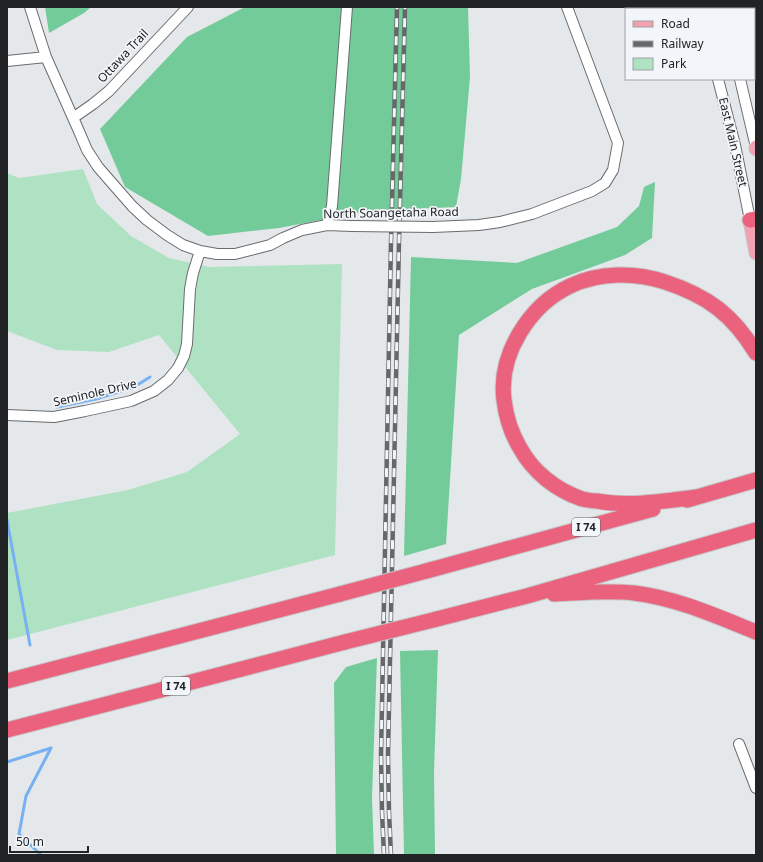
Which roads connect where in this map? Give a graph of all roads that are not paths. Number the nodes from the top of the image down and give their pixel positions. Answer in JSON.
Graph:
{"nodes":[{"id":1,"x":30,"y":7,"type":"edge"},
{"id":2,"x":188,"y":7,"type":"edge"},
{"id":3,"x":347,"y":7,"type":"edge"},
{"id":4,"x":567,"y":7,"type":"edge"},
{"id":5,"x":46,"y":57,"type":"junction"},
{"id":6,"x":7,"y":61,"type":"edge"},
{"id":7,"x":718,"y":80,"type":"edge"},
{"id":8,"x":740,"y":80,"type":"edge"},
{"id":9,"x":73,"y":118,"type":"junction"},
{"id":10,"x":756,"y":148,"type":"edge"},
{"id":11,"x":753,"y":220,"type":"edge"},
{"id":12,"x":327,"y":225,"type":"junction"},
{"id":13,"x":200,"y":251,"type":"junction"},
{"id":14,"x":756,"y":253,"type":"edge"},
{"id":15,"x":756,"y":354,"type":"edge"},
{"id":16,"x":7,"y":416,"type":"edge"},
{"id":17,"x":749,"y":482,"type":"edge"},
{"id":18,"x":697,"y":497,"type":"junction"},
{"id":19,"x":752,"y":531,"type":"edge"},
{"id":20,"x":527,"y":596,"type":"junction"},
{"id":21,"x":756,"y":632,"type":"edge"},
{"id":22,"x":7,"y":681,"type":"edge"},
{"id":23,"x":7,"y":730,"type":"edge"},
{"id":24,"x":739,"y":744,"type":"dead end"},
{"id":25,"x":756,"y":788,"type":"edge"}],
"edges":[{"from":1,"to":5,"type":"street","name":"North Soangetaha Road"},
{"from":2,"to":9,"type":"street","name":"Ottawa Trail"},
{"from":3,"to":12,"type":"street"},
{"from":4,"to":12,"type":"street","name":"North Soangetaha Road","bridge":true},
{"from":5,"to":6,"type":"street"},
{"from":5,"to":9,"type":"street","name":"North Soangetaha Road"},
{"from":7,"to":11,"type":"street","name":"East Main Street"},
{"from":8,"to":10,"type":"street","name":"East Main Street"},
{"from":9,"to":13,"type":"street","name":"North Soangetaha Road"},
{"from":11,"to":14,"type":"main road","name":"East Main Street"},
{"from":12,"to":13,"type":"street","name":"North Soangetaha Road"},
{"from":13,"to":16,"type":"street","name":"Seminole Drive"},
{"from":15,"to":18,"type":"highway"},
{"from":17,"to":18,"type":"highway","number":"I 74"},
{"from":18,"to":22,"type":"highway","number":"I 74","bridge":true},
{"from":19,"to":20,"type":"highway","number":"I 74"},
{"from":20,"to":21,"type":"highway"},
{"from":20,"to":23,"type":"highway","number":"I 74","bridge":true},
{"from":24,"to":25,"type":"street"}]}
